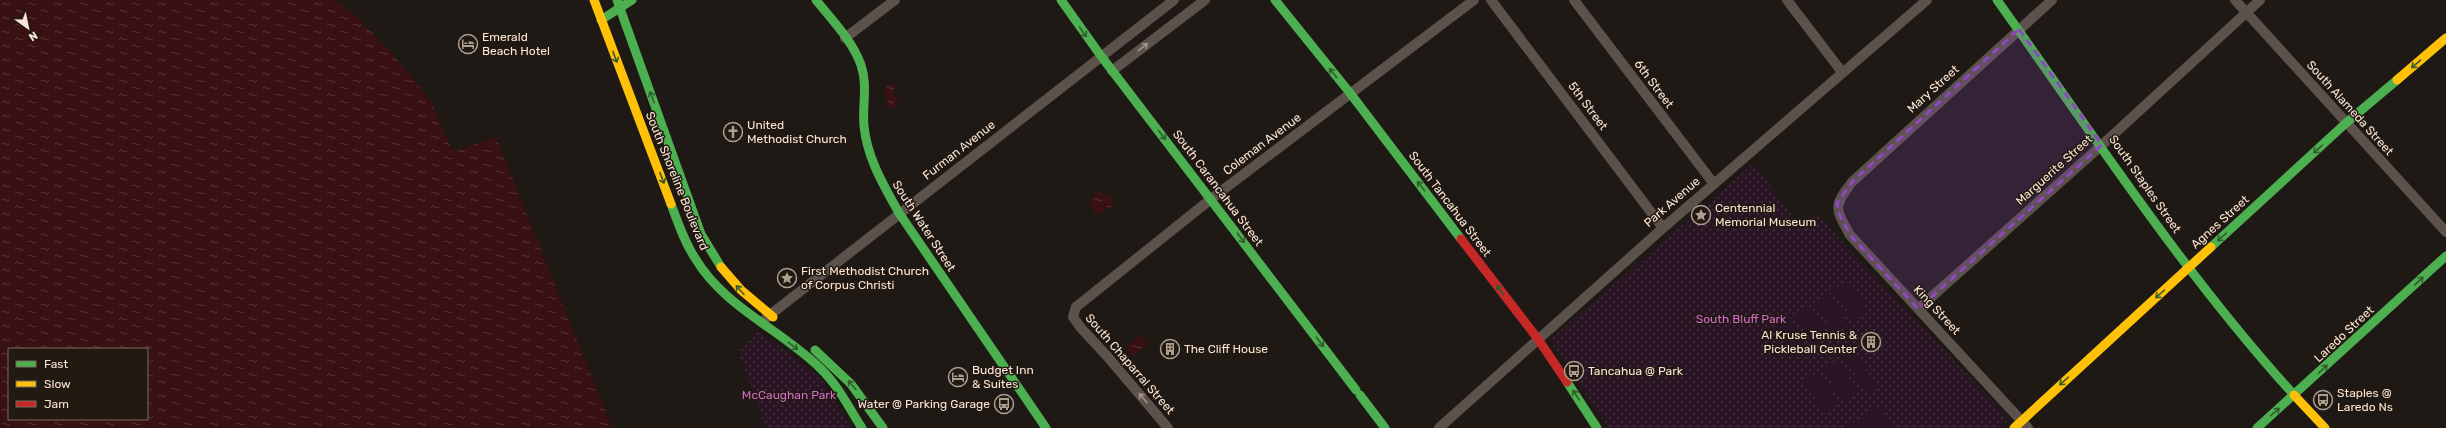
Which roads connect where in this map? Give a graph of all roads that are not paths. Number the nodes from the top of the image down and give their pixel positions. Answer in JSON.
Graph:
{"nodes":[{"id":1,"x":594,"y":0,"type":"edge"},
{"id":2,"x":632,"y":0,"type":"edge"},
{"id":3,"x":816,"y":0,"type":"edge"},
{"id":4,"x":894,"y":0,"type":"edge"},
{"id":5,"x":1061,"y":0,"type":"edge"},
{"id":6,"x":1174,"y":0,"type":"edge"},
{"id":7,"x":1205,"y":0,"type":"edge"},
{"id":8,"x":1274,"y":0,"type":"edge"},
{"id":9,"x":1474,"y":0,"type":"edge"},
{"id":10,"x":1491,"y":0,"type":"edge"},
{"id":11,"x":1574,"y":0,"type":"edge"},
{"id":12,"x":1787,"y":0,"type":"edge"},
{"id":13,"x":1926,"y":0,"type":"edge"},
{"id":14,"x":1997,"y":0,"type":"edge"},
{"id":15,"x":2052,"y":0,"type":"edge"},
{"id":16,"x":2235,"y":0,"type":"edge"},
{"id":17,"x":2260,"y":0,"type":"edge"},
{"id":18,"x":618,"y":4,"type":"edge"},
{"id":19,"x":2245,"y":12,"type":"junction"},
{"id":20,"x":601,"y":20,"type":"junction"},
{"id":21,"x":2020,"y":29,"type":"junction"},
{"id":22,"x":845,"y":38,"type":"junction"},
{"id":23,"x":2446,"y":38,"type":"edge"},
{"id":24,"x":1100,"y":56,"type":"junction"},
{"id":25,"x":1112,"y":71,"type":"junction"},
{"id":26,"x":1842,"y":72,"type":"junction"},
{"id":27,"x":1350,"y":93,"type":"junction"},
{"id":28,"x":2346,"y":123,"type":"junction"},
{"id":29,"x":2102,"y":145,"type":"junction"},
{"id":30,"x":1714,"y":184,"type":"junction"},
{"id":31,"x":1212,"y":199,"type":"junction"},
{"id":32,"x":1838,"y":203,"type":"joint"},
{"id":33,"x":899,"y":213,"type":"junction"},
{"id":34,"x":1663,"y":228,"type":"junction"},
{"id":35,"x":2446,"y":232,"type":"edge"},
{"id":36,"x":2446,"y":256,"type":"edge"},
{"id":37,"x":2189,"y":267,"type":"junction"},
{"id":38,"x":1918,"y":309,"type":"junction"},
{"id":39,"x":770,"y":315,"type":"junction"},
{"id":40,"x":1073,"y":317,"type":"joint"},
{"id":41,"x":762,"y":322,"type":"junction"},
{"id":42,"x":782,"y":324,"type":"dead end"},
{"id":43,"x":1538,"y":339,"type":"junction"},
{"id":44,"x":806,"y":342,"type":"dead end"},
{"id":45,"x":2294,"y":395,"type":"junction"},
{"id":46,"x":2021,"y":426,"type":"edge"},
{"id":47,"x":862,"y":428,"type":"edge"},
{"id":48,"x":883,"y":428,"type":"edge"},
{"id":49,"x":1046,"y":428,"type":"edge"},
{"id":50,"x":1168,"y":428,"type":"edge"},
{"id":51,"x":1385,"y":428,"type":"edge"},
{"id":52,"x":1439,"y":428,"type":"edge"},
{"id":53,"x":1597,"y":428,"type":"edge"},
{"id":54,"x":2257,"y":428,"type":"edge"},
{"id":55,"x":2324,"y":428,"type":"edge"}],
"edges":[{"from":1,"to":20,"type":"main road","name":"South Shoreline Boulevard"},
{"from":2,"to":18,"type":"main road"},
{"from":3,"to":22,"type":"main road","name":"South Water Street"},
{"from":4,"to":22,"type":"street"},
{"from":5,"to":24,"type":"main road","name":"South Carancahua Street","one_way":true},
{"from":6,"to":24,"type":"street","name":"Furman Avenue"},
{"from":25,"to":7,"type":"street","one_way":true},
{"from":27,"to":8,"type":"main road","name":"South Tancahua Street","one_way":true},
{"from":9,"to":27,"type":"street","name":"Coleman Avenue"},
{"from":10,"to":34,"type":"street","name":"5th Street"},
{"from":11,"to":30,"type":"street","name":"6th Street"},
{"from":12,"to":26,"type":"street"},
{"from":13,"to":26,"type":"street","name":"Park Avenue"},
{"from":14,"to":21,"type":"main road","name":"South Staples Street"},
{"from":15,"to":21,"type":"street","name":"Mary Street"},
{"from":16,"to":19,"type":"street","name":"South Alameda Street"},
{"from":17,"to":19,"type":"street","name":"Marguerite Street"},
{"from":18,"to":20,"type":"main road"},
{"from":39,"to":18,"type":"main road","name":"South Shoreline Boulevard","one_way":true},
{"from":19,"to":28,"type":"street","name":"South Alameda Street"},
{"from":19,"to":29,"type":"street","name":"Marguerite Street"},
{"from":20,"to":41,"type":"main road","name":"South Shoreline Boulevard","one_way":true},
{"from":21,"to":29,"type":"main road","name":"South Staples Street"},
{"from":21,"to":32,"type":"street","name":"Mary Street"},
{"from":22,"to":33,"type":"main road","name":"South Water Street"},
{"from":23,"to":28,"type":"main road","name":"Agnes Street","one_way":true},
{"from":24,"to":25,"type":"main road","name":"South Carancahua Street"},
{"from":24,"to":33,"type":"street","name":"Furman Avenue"},
{"from":25,"to":31,"type":"main road","name":"South Carancahua Street","one_way":true},
{"from":26,"to":30,"type":"street","name":"Park Avenue"},
{"from":27,"to":31,"type":"street","name":"Coleman Avenue"},
{"from":43,"to":27,"type":"main road","name":"South Tancahua Street","one_way":true},
{"from":28,"to":35,"type":"street","name":"South Alameda Street"},
{"from":28,"to":37,"type":"main road","name":"Agnes Street","one_way":true},
{"from":29,"to":37,"type":"main road","name":"South Staples Street"},
{"from":29,"to":38,"type":"street","name":"Marguerite Street"},
{"from":30,"to":34,"type":"street","name":"Park Avenue"},
{"from":31,"to":40,"type":"street","name":"Coleman Avenue"},
{"from":31,"to":51,"type":"main road","name":"South Carancahua Street","one_way":true},
{"from":32,"to":38,"type":"street","name":"King Street"},
{"from":33,"to":39,"type":"street","name":"Furman Avenue"},
{"from":33,"to":49,"type":"main road","name":"South Water Street"},
{"from":34,"to":43,"type":"street","name":"Park Avenue"},
{"from":45,"to":36,"type":"main road","name":"Laredo Street","one_way":true},
{"from":37,"to":45,"type":"main road","name":"South Staples Street"},
{"from":37,"to":46,"type":"main road","name":"Agnes Street","one_way":true},
{"from":38,"to":46,"type":"street","name":"King Street"},
{"from":39,"to":41,"type":"street","name":"Furman Avenue"},
{"from":39,"to":42,"type":"main road","name":"South Shoreline Boulevard"},
{"from":50,"to":40,"type":"street","name":"South Chaparral Street","one_way":true},
{"from":41,"to":47,"type":"main road","name":"South Shoreline Boulevard","one_way":true},
{"from":43,"to":52,"type":"street","name":"Park Avenue"},
{"from":53,"to":43,"type":"main road","name":"South Tancahua Street","one_way":true},
{"from":48,"to":44,"type":"main road","one_way":true},
{"from":54,"to":45,"type":"main road","name":"Laredo Street","one_way":true},
{"from":45,"to":55,"type":"main road","name":"South Staples Street"}]}
